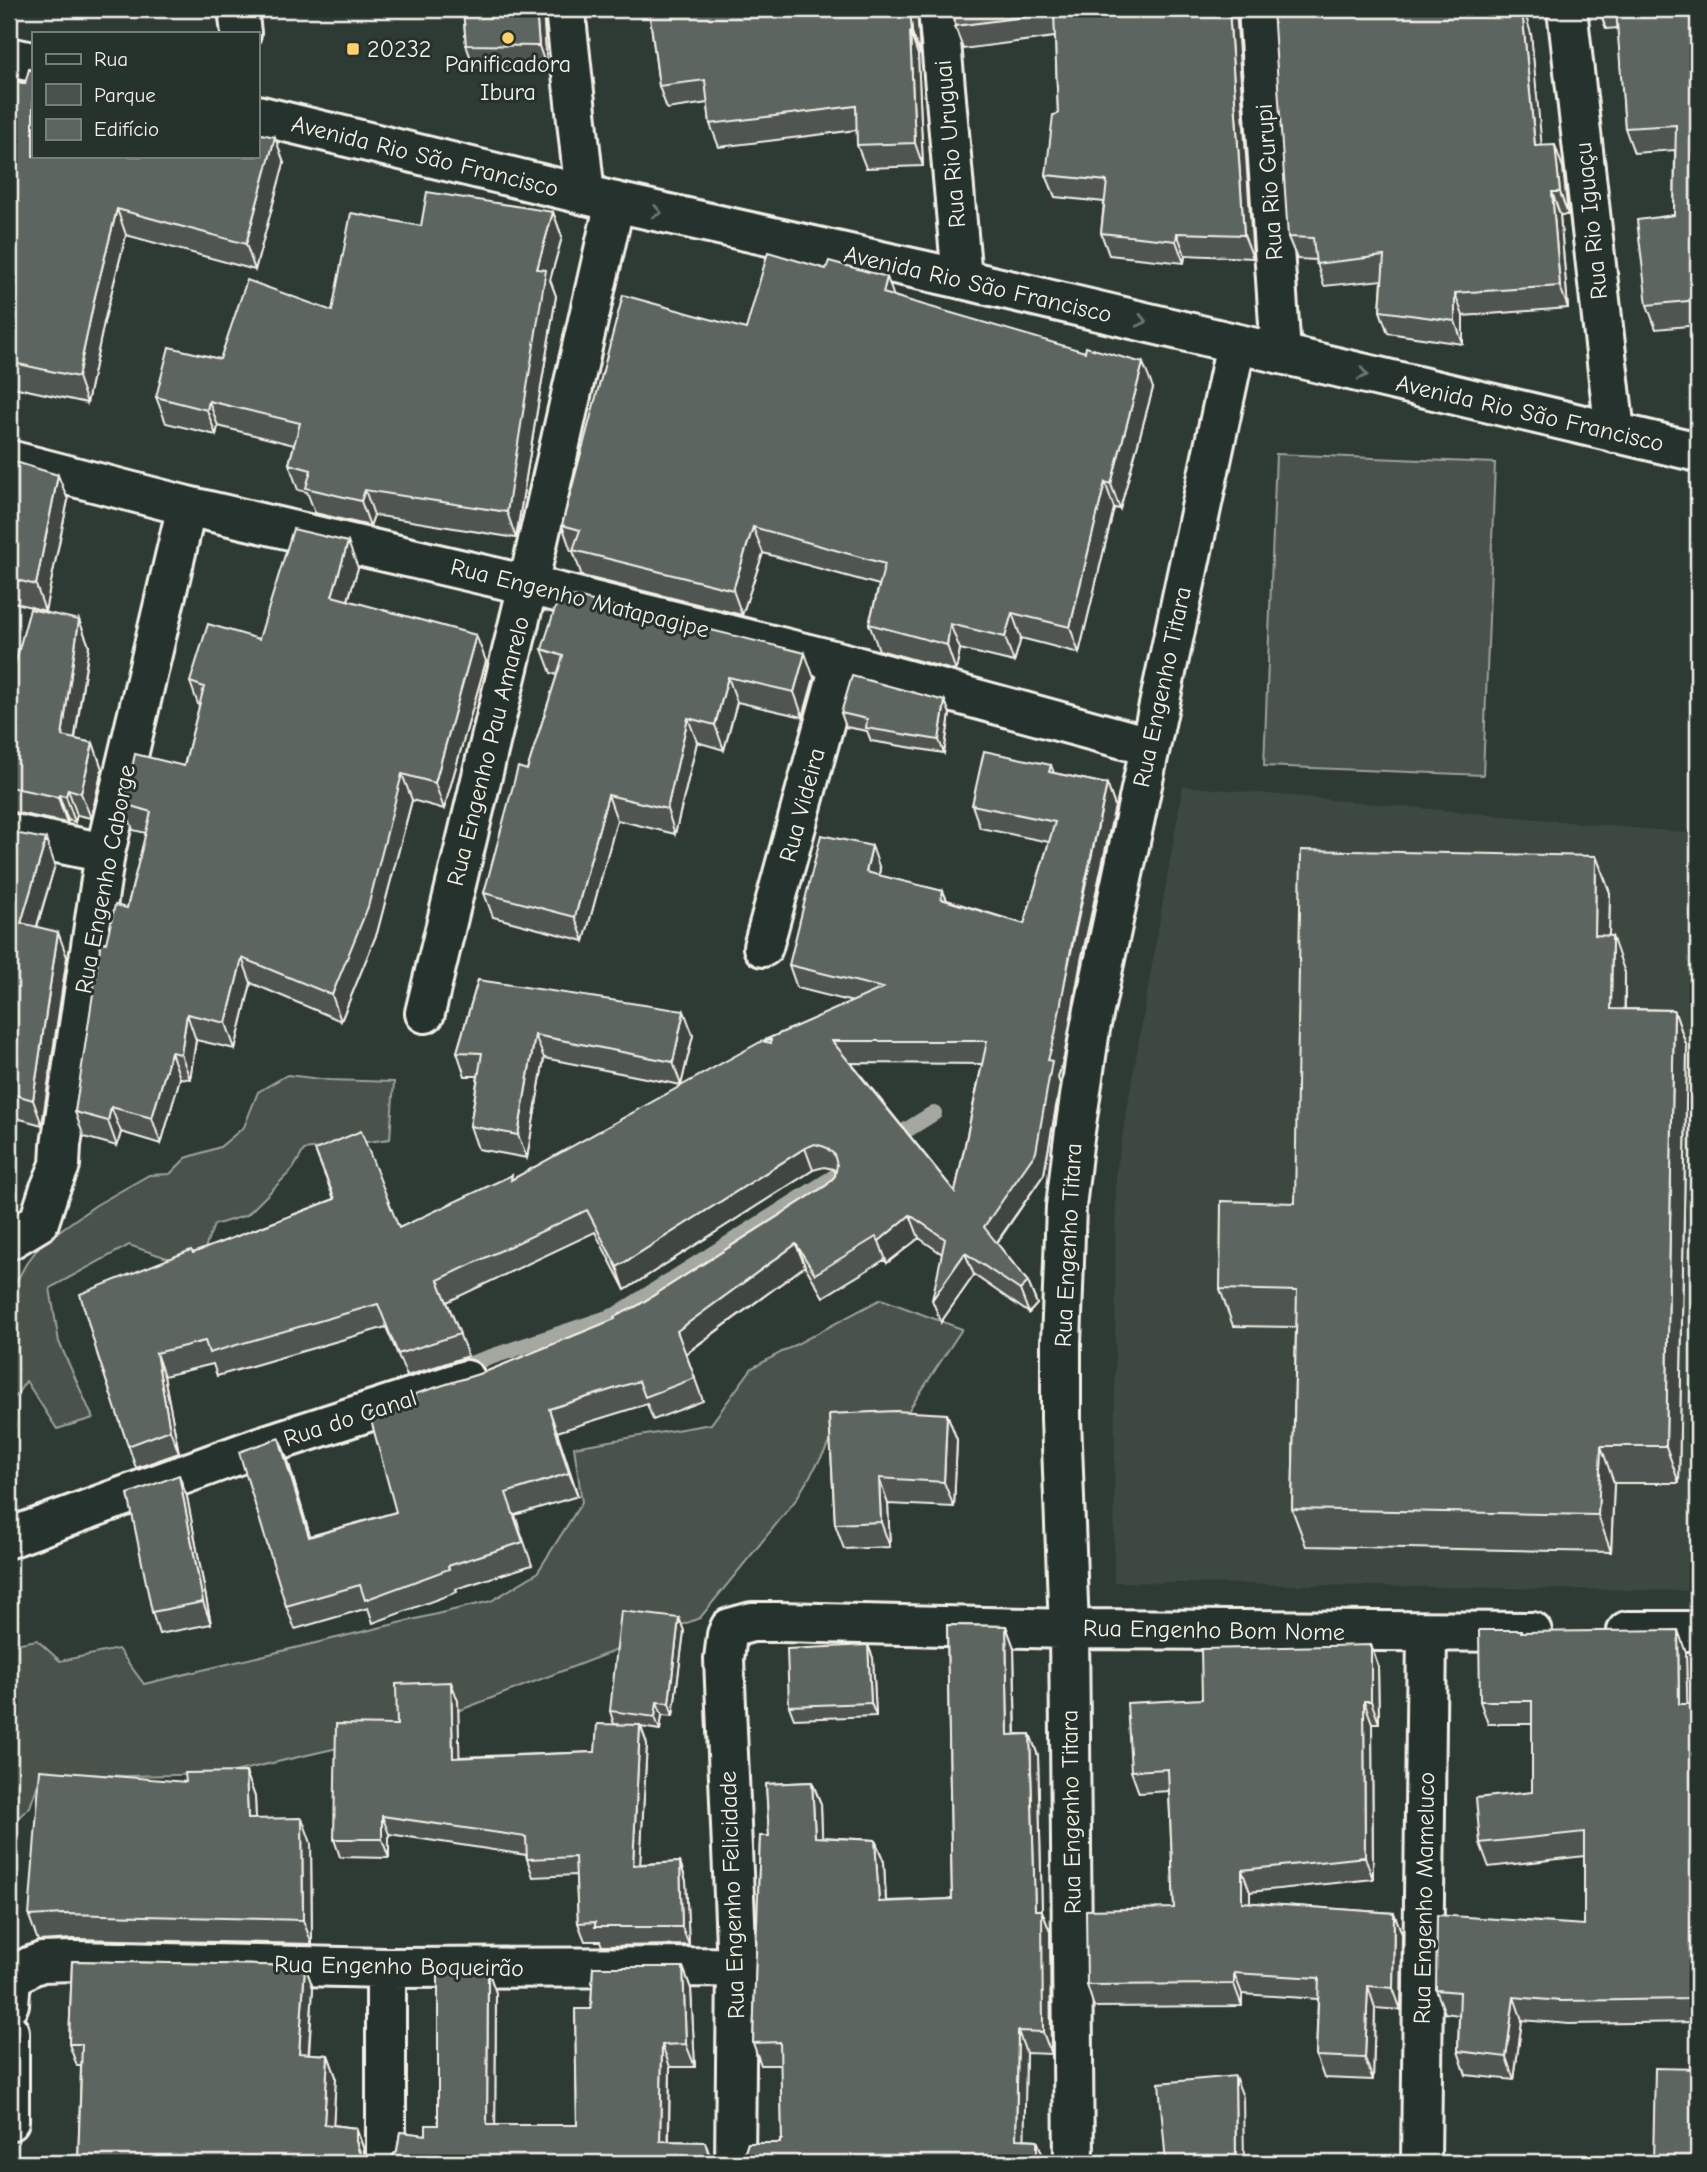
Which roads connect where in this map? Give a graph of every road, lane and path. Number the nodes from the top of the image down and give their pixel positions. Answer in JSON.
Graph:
{"nodes":[{"id":1,"x":238,"y":9,"type":"edge"},
{"id":2,"x":565,"y":9,"type":"edge"},
{"id":3,"x":938,"y":9,"type":"edge"},
{"id":4,"x":1258,"y":9,"type":"edge"},
{"id":5,"x":1567,"y":9,"type":"edge"},
{"id":6,"x":240,"y":32,"type":"edge"},
{"id":7,"x":9,"y":57,"type":"edge"},
{"id":8,"x":32,"y":62,"type":"edge"},
{"id":9,"x":259,"y":116,"type":"edge"},
{"id":10,"x":600,"y":199,"type":"junction"},
{"id":11,"x":962,"y":279,"type":"junction"},
{"id":12,"x":1236,"y":344,"type":"junction"},
{"id":13,"x":1281,"y":354,"type":"junction"},
{"id":14,"x":1615,"y":433,"type":"junction"},
{"id":15,"x":1698,"y":452,"type":"edge"},
{"id":16,"x":9,"y":460,"type":"edge"},
{"id":17,"x":187,"y":506,"type":"junction"},
{"id":18,"x":528,"y":585,"type":"junction"},
{"id":19,"x":841,"y":662,"type":"junction"},
{"id":20,"x":1149,"y":746,"type":"junction"},
{"id":21,"x":9,"y":833,"type":"edge"},
{"id":22,"x":105,"y":853,"type":"junction"},
{"id":23,"x":763,"y":947,"type":"dead end"},
{"id":24,"x":425,"y":1013,"type":"dead end"},
{"id":25,"x":11,"y":1239,"type":"edge"},
{"id":26,"x":498,"y":1369,"type":"edge"},
{"id":27,"x":9,"y":1538,"type":"edge"},
{"id":28,"x":730,"y":1628,"type":"joint"},
{"id":29,"x":1069,"y":1629,"type":"junction"},
{"id":30,"x":1698,"y":1631,"type":"edge"},
{"id":31,"x":1427,"y":1632,"type":"junction"},
{"id":32,"x":737,"y":1967,"type":"junction"},
{"id":33,"x":386,"y":1968,"type":"junction"},
{"id":34,"x":16,"y":1988,"type":"edge"},
{"id":35,"x":9,"y":2032,"type":"edge"},
{"id":36,"x":9,"y":2121,"type":"edge"},
{"id":37,"x":386,"y":2163,"type":"edge"},
{"id":38,"x":735,"y":2163,"type":"edge"},
{"id":39,"x":1074,"y":2163,"type":"edge"},
{"id":40,"x":1422,"y":2163,"type":"edge"}],
"edges":[{"from":1,"to":6,"type":"street"},
{"from":2,"to":10,"type":"street","name":"Rua Engenho Pau Amarelo"},
{"from":3,"to":11,"type":"street","name":"Rua Rio Uruguai"},
{"from":4,"to":13,"type":"street","name":"Rua Rio Gurupi"},
{"from":5,"to":14,"type":"street","name":"Rua Rio Iguaçu"},
{"from":7,"to":8,"type":"street"},
{"from":9,"to":10,"type":"street","name":"Avenida Rio São Francisco"},
{"from":10,"to":11,"type":"street","name":"Avenida Rio São Francisco","one_way":true},
{"from":10,"to":18,"type":"street","name":"Rua Engenho Pau Amarelo"},
{"from":11,"to":12,"type":"street","name":"Avenida Rio São Francisco","one_way":true},
{"from":12,"to":13,"type":"street","name":"Avenida Rio São Francisco"},
{"from":12,"to":20,"type":"street","name":"Rua Engenho Titara"},
{"from":13,"to":14,"type":"street","name":"Avenida Rio São Francisco","one_way":true},
{"from":14,"to":15,"type":"street","name":"Avenida Rio São Francisco"},
{"from":16,"to":17,"type":"street","name":"Rua Engenho Matapagipe"},
{"from":17,"to":18,"type":"street","name":"Rua Engenho Matapagipe"},
{"from":17,"to":22,"type":"street","name":"Rua Engenho Caborge"},
{"from":18,"to":19,"type":"street","name":"Rua Engenho Matapagipe"},
{"from":18,"to":24,"type":"street","name":"Rua Engenho Pau Amarelo"},
{"from":19,"to":20,"type":"street","name":"Rua Engenho Matapagipe"},
{"from":19,"to":23,"type":"street","name":"Rua Videira"},
{"from":20,"to":29,"type":"street","name":"Rua Engenho Titara"},
{"from":21,"to":22,"type":"street"},
{"from":22,"to":25,"type":"street","name":"Rua Engenho Caborge"},
{"from":26,"to":27,"type":"street","name":"Rua do Canal"},
{"from":28,"to":29,"type":"street","name":"Rua Engenho Bom Nome"},
{"from":28,"to":32,"type":"street","name":"Rua Engenho Felicidade"},
{"from":29,"to":31,"type":"street","name":"Rua Engenho Bom Nome"},
{"from":29,"to":39,"type":"street","name":"Rua Engenho Titara"},
{"from":30,"to":31,"type":"street","name":"Rua Engenho Bom Nome"},
{"from":31,"to":40,"type":"street","name":"Rua Engenho Mameluco"},
{"from":32,"to":33,"type":"street","name":"Rua Engenho Boqueirão"},
{"from":32,"to":38,"type":"street","name":"Rua Engenho Felicidade"},
{"from":33,"to":34,"type":"street","name":"Rua Engenho Boqueirão"},
{"from":33,"to":37,"type":"street"},
{"from":35,"to":36,"type":"street"}]}
